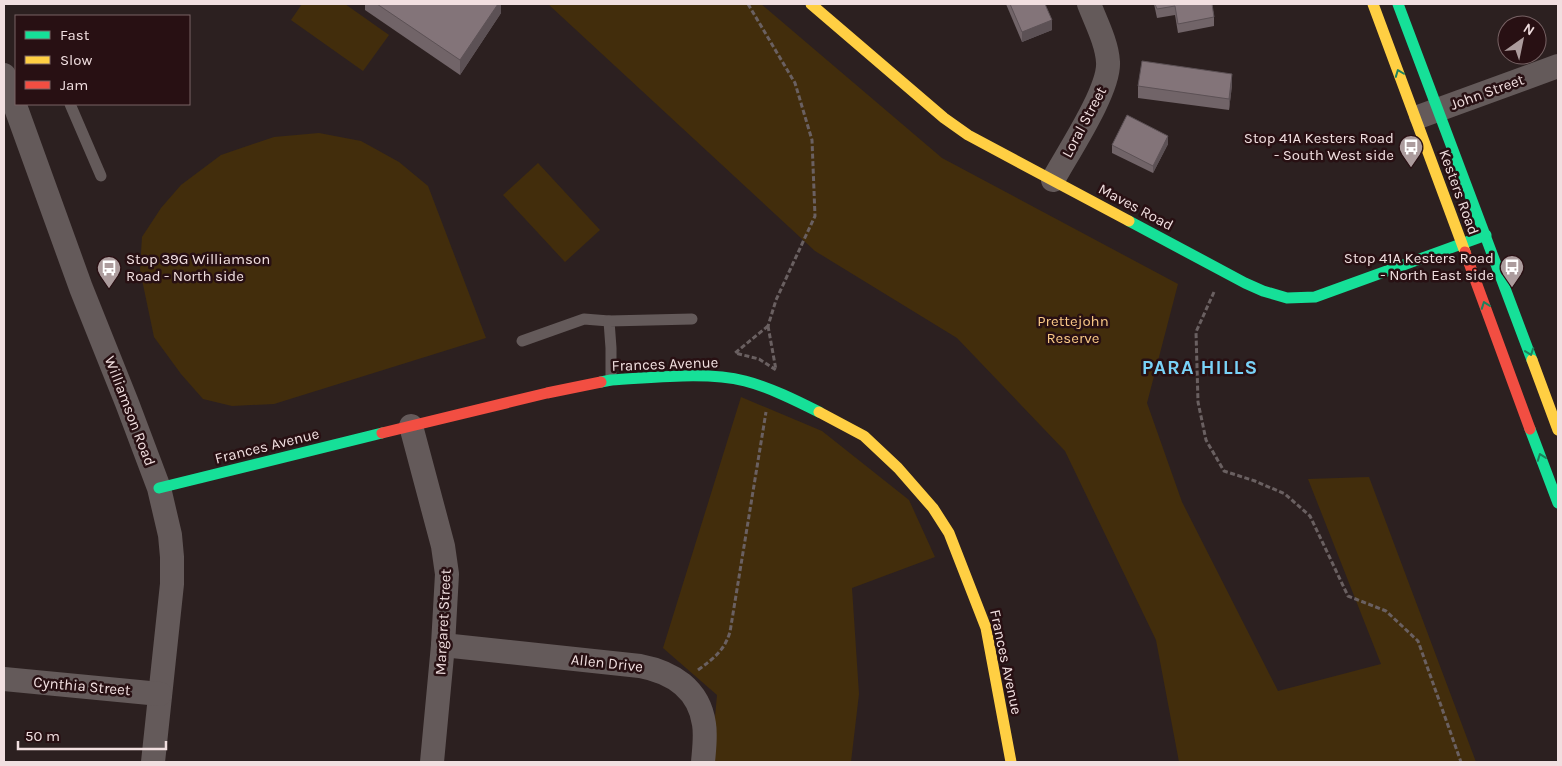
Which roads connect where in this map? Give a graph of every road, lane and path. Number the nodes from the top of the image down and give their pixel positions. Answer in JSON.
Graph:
{"nodes":[{"id":1,"x":748,"y":4,"type":"edge"},
{"id":2,"x":811,"y":4,"type":"edge"},
{"id":3,"x":1090,"y":4,"type":"edge"},
{"id":4,"x":1373,"y":4,"type":"edge"},
{"id":5,"x":1398,"y":4,"type":"edge"},
{"id":6,"x":1558,"y":66,"type":"edge"},
{"id":7,"x":4,"y":75,"type":"edge"},
{"id":8,"x":15,"y":94,"type":"edge"},
{"id":9,"x":70,"y":105,"type":"edge"},
{"id":10,"x":22,"y":106,"type":"edge"},
{"id":11,"x":1439,"y":110,"type":"junction"},
{"id":12,"x":1416,"y":118,"type":"junction"},
{"id":13,"x":101,"y":176,"type":"dead end"},
{"id":14,"x":1053,"y":180,"type":"junction"},
{"id":15,"x":1486,"y":234,"type":"junction"},
{"id":16,"x":1463,"y":243,"type":"junction"},
{"id":17,"x":1224,"y":271,"type":"junction"},
{"id":18,"x":692,"y":319,"type":"dead end"},
{"id":19,"x":608,"y":320,"type":"junction"},
{"id":20,"x":768,"y":326,"type":"junction"},
{"id":21,"x":522,"y":341,"type":"dead end"},
{"id":22,"x":611,"y":380,"type":"junction"},
{"id":23,"x":767,"y":408,"type":"dead end"},
{"id":24,"x":411,"y":426,"type":"junction"},
{"id":25,"x":1558,"y":430,"type":"edge"},
{"id":26,"x":159,"y":488,"type":"junction"},
{"id":27,"x":1558,"y":503,"type":"edge"},
{"id":28,"x":443,"y":645,"type":"junction"},
{"id":29,"x":696,"y":672,"type":"dead end"},
{"id":30,"x":4,"y":679,"type":"edge"},
{"id":31,"x":160,"y":694,"type":"junction"},
{"id":32,"x":153,"y":762,"type":"edge"},
{"id":33,"x":432,"y":762,"type":"edge"},
{"id":34,"x":703,"y":762,"type":"edge"},
{"id":35,"x":1011,"y":762,"type":"edge"},
{"id":36,"x":1461,"y":762,"type":"edge"}],
"edges":[{"from":1,"to":20,"type":"path"},
{"from":2,"to":14,"type":"street","name":"Maves Road"},
{"from":3,"to":14,"type":"street","name":"Loral Street"},
{"from":12,"to":4,"type":"street","name":"Kesters Road","one_way":true},
{"from":5,"to":11,"type":"street","name":"Kesters Road"},
{"from":6,"to":11,"type":"street","name":"John Street"},
{"from":7,"to":8,"type":"street","name":"Williamson Road"},
{"from":9,"to":13,"type":"lane"},
{"from":10,"to":26,"type":"street","name":"Williamson Road"},
{"from":11,"to":12,"type":"street","name":"John Street"},
{"from":11,"to":15,"type":"street","name":"Kesters Road"},
{"from":12,"to":16,"type":"street","name":"Kesters Road"},
{"from":14,"to":17,"type":"street","name":"Maves Road"},
{"from":15,"to":16,"type":"street","name":"Maves Road"},
{"from":15,"to":25,"type":"street","name":"Kesters Road","one_way":true},
{"from":16,"to":17,"type":"street","name":"Maves Road"},
{"from":27,"to":16,"type":"street","name":"Kesters Road","one_way":true},
{"from":17,"to":36,"type":"path"},
{"from":18,"to":19,"type":"lane"},
{"from":19,"to":21,"type":"lane"},
{"from":19,"to":22,"type":"lane"},
{"from":20,"to":20,"type":"path"},
{"from":22,"to":24,"type":"street","name":"Frances Avenue"},
{"from":22,"to":35,"type":"street","name":"Frances Avenue"},
{"from":23,"to":29,"type":"path"},
{"from":24,"to":26,"type":"street","name":"Frances Avenue"},
{"from":24,"to":28,"type":"street","name":"Margaret Street"},
{"from":26,"to":31,"type":"street","name":"Williamson Road"},
{"from":28,"to":33,"type":"street","name":"Margaret Street"},
{"from":28,"to":34,"type":"street","name":"Allen Drive"},
{"from":30,"to":31,"type":"street","name":"Cynthia Street"},
{"from":31,"to":32,"type":"street","name":"Williamson Road"}]}
